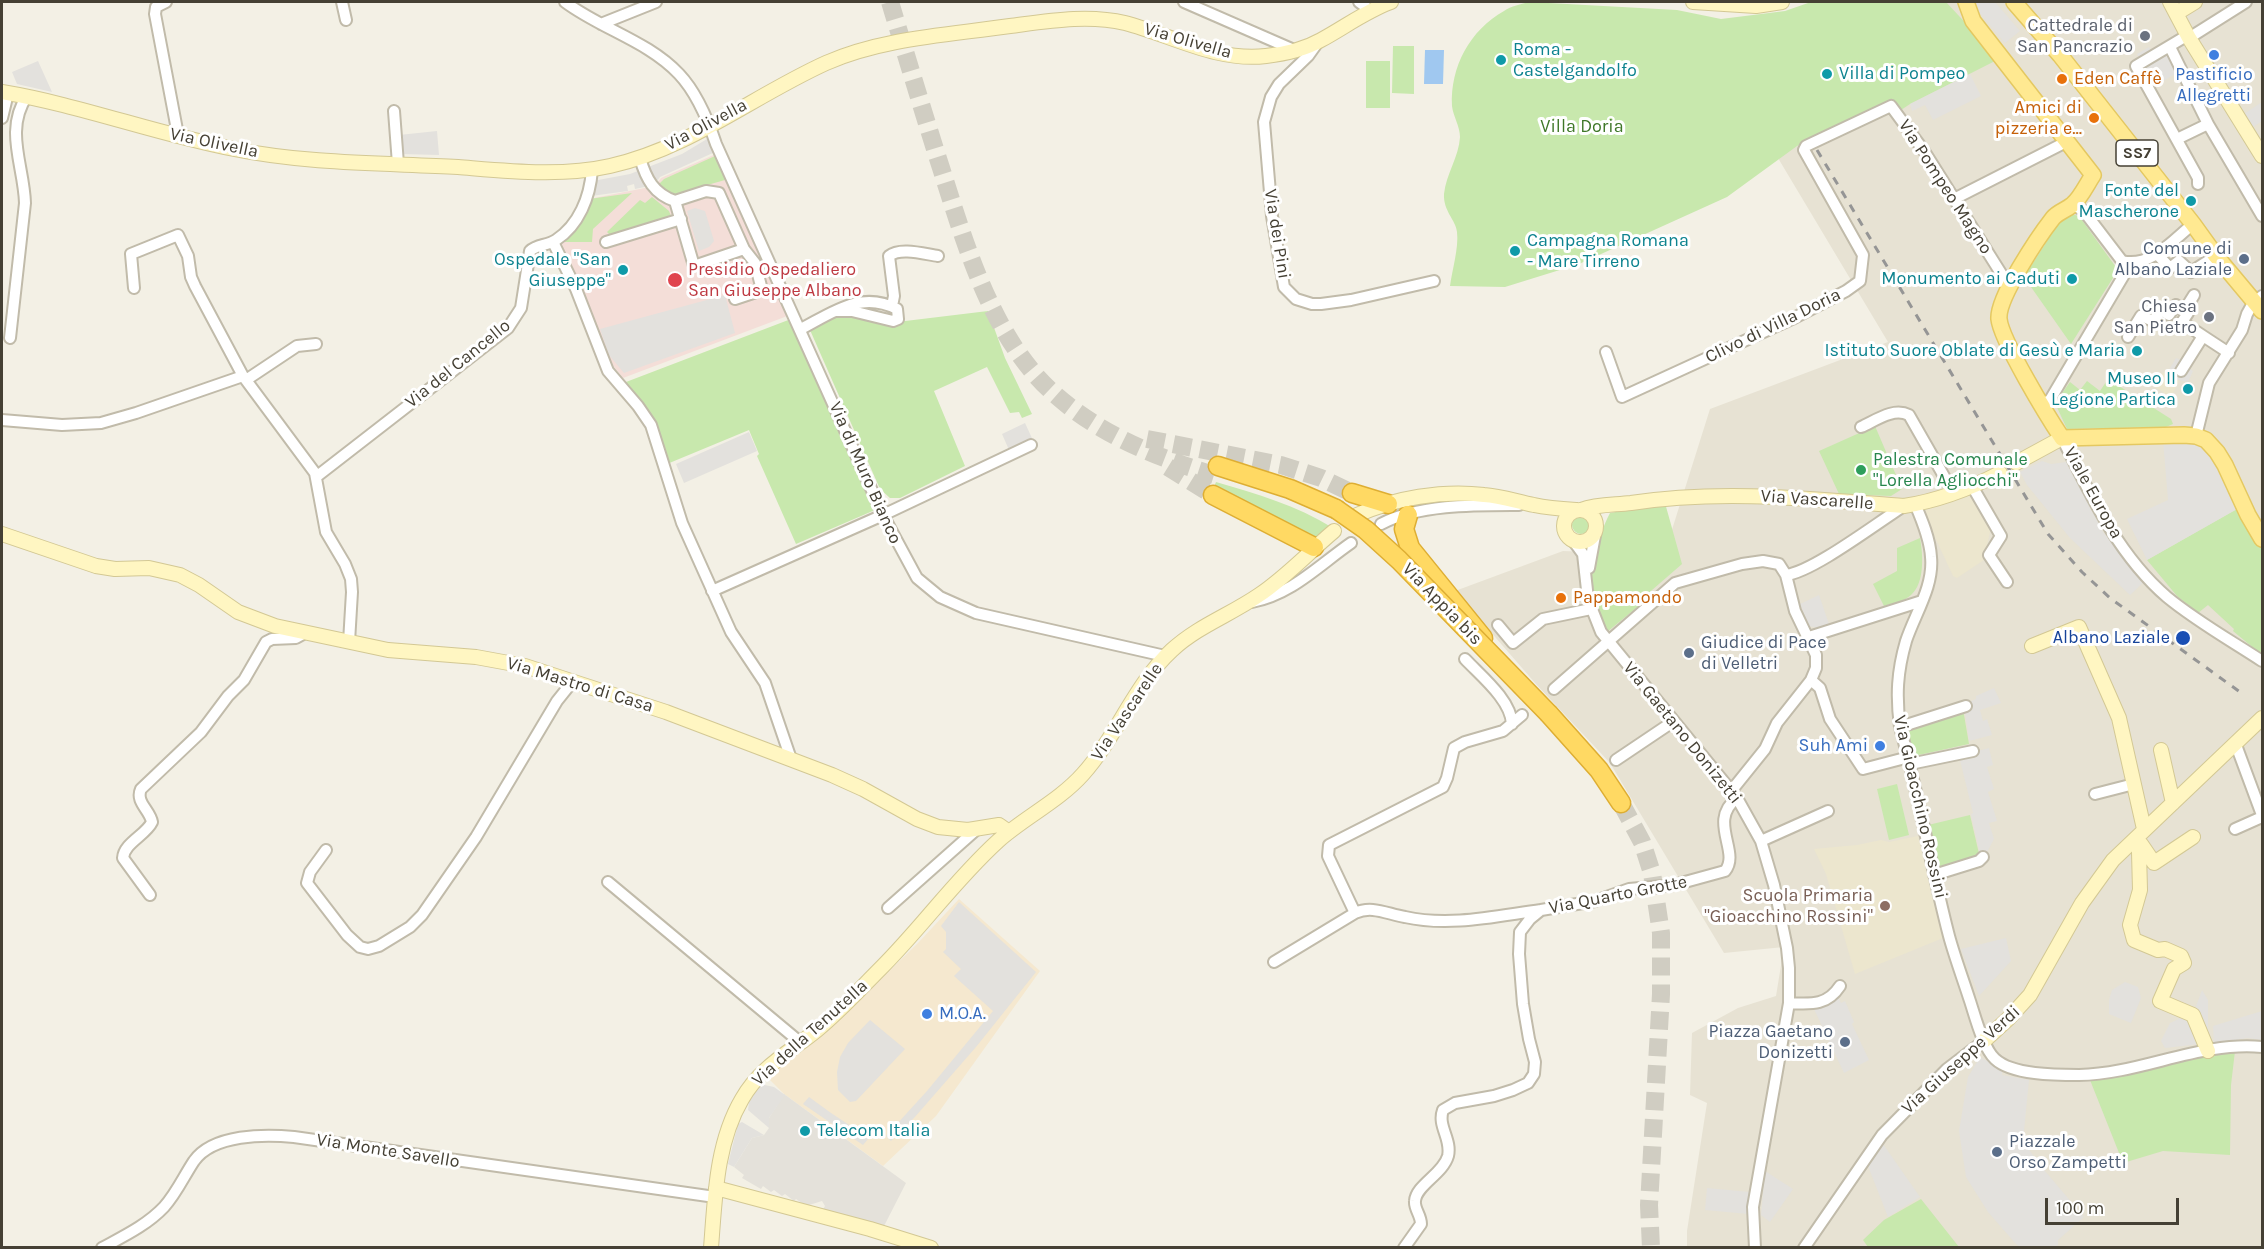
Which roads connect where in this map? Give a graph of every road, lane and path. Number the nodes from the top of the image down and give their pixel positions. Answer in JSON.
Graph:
{"nodes":[{"id":1,"x":166,"y":2,"type":"edge"},
{"id":2,"x":342,"y":2,"type":"edge"},
{"id":3,"x":656,"y":2,"type":"edge"},
{"id":4,"x":1184,"y":2,"type":"edge"},
{"id":5,"x":1391,"y":2,"type":"edge"},
{"id":6,"x":1693,"y":2,"type":"edge"},
{"id":7,"x":1782,"y":2,"type":"edge"},
{"id":8,"x":1966,"y":2,"type":"edge"},
{"id":9,"x":2014,"y":2,"type":"edge"},
{"id":10,"x":2195,"y":2,"type":"edge"},
{"id":11,"x":2246,"y":2,"type":"edge"},
{"id":12,"x":569,"y":3,"type":"edge"},
{"id":13,"x":1365,"y":6,"type":"edge"},
{"id":14,"x":2174,"y":7,"type":"edge"},
{"id":15,"x":346,"y":20,"type":"dead end"},
{"id":16,"x":601,"y":24,"type":"junction"},
{"id":17,"x":2188,"y":36,"type":"junction"},
{"id":18,"x":1318,"y":42,"type":"junction"},
{"id":19,"x":2170,"y":47,"type":"junction"},
{"id":20,"x":1294,"y":50,"type":"junction"},
{"id":21,"x":5,"y":92,"type":"edge"},
{"id":22,"x":27,"y":96,"type":"junction"},
{"id":23,"x":393,"y":111,"type":"dead end"},
{"id":24,"x":2,"y":118,"type":"edge"},
{"id":25,"x":2208,"y":124,"type":"junction"},
{"id":26,"x":709,"y":125,"type":"junction"},
{"id":27,"x":178,"y":135,"type":"junction"},
{"id":28,"x":2177,"y":139,"type":"junction"},
{"id":29,"x":2068,"y":141,"type":"junction"},
{"id":30,"x":1806,"y":147,"type":"joint"},
{"id":31,"x":2262,"y":156,"type":"edge"},
{"id":32,"x":640,"y":158,"type":"junction"},
{"id":33,"x":398,"y":164,"type":"junction"},
{"id":34,"x":592,"y":170,"type":"junction"},
{"id":35,"x":2198,"y":184,"type":"dead end"},
{"id":36,"x":1954,"y":199,"type":"junction"},
{"id":37,"x":675,"y":201,"type":"junction"},
{"id":38,"x":2072,"y":205,"type":"junction"},
{"id":39,"x":2262,"y":216,"type":"edge"},
{"id":40,"x":681,"y":219,"type":"junction"},
{"id":41,"x":2193,"y":224,"type":"junction"},
{"id":42,"x":553,"y":242,"type":"junction"},
{"id":43,"x":606,"y":242,"type":"dead end"},
{"id":44,"x":744,"y":249,"type":"junction"},
{"id":45,"x":2157,"y":254,"type":"junction"},
{"id":46,"x":2216,"y":255,"type":"junction"},
{"id":47,"x":938,"y":256,"type":"dead end"},
{"id":48,"x":2131,"y":263,"type":"junction"},
{"id":49,"x":1434,"y":281,"type":"dead end"},
{"id":50,"x":2009,"y":286,"type":"junction"},
{"id":51,"x":134,"y":288,"type":"dead end"},
{"id":52,"x":2194,"y":295,"type":"dead end"},
{"id":53,"x":735,"y":299,"type":"dead end"},
{"id":54,"x":2259,"y":304,"type":"edge"},
{"id":55,"x":2184,"y":310,"type":"junction"},
{"id":56,"x":801,"y":328,"type":"junction"},
{"id":57,"x":2202,"y":336,"type":"junction"},
{"id":58,"x":2128,"y":337,"type":"dead end"},
{"id":59,"x":10,"y":338,"type":"dead end"},
{"id":60,"x":316,"y":344,"type":"dead end"},
{"id":61,"x":1606,"y":352,"type":"dead end"},
{"id":62,"x":2229,"y":353,"type":"junction"},
{"id":63,"x":2181,"y":371,"type":"dead end"},
{"id":64,"x":244,"y":378,"type":"junction"},
{"id":65,"x":2042,"y":404,"type":"junction"},
{"id":66,"x":2,"y":420,"type":"edge"},
{"id":67,"x":1861,"y":427,"type":"dead end"},
{"id":68,"x":2196,"y":436,"type":"junction"},
{"id":69,"x":2062,"y":438,"type":"junction"},
{"id":70,"x":1031,"y":445,"type":"dead end"},
{"id":71,"x":2016,"y":463,"type":"dead end"},
{"id":72,"x":1216,"y":471,"type":"tunnel mouth"},
{"id":73,"x":2000,"y":473,"type":"dead end"},
{"id":74,"x":316,"y":477,"type":"junction"},
{"id":75,"x":1972,"y":486,"type":"junction"},
{"id":76,"x":1953,"y":492,"type":"junction"},
{"id":77,"x":1352,"y":493,"type":"tunnel mouth"},
{"id":78,"x":1213,"y":495,"type":"tunnel mouth"},
{"id":79,"x":1629,"y":503,"type":"junction"},
{"id":80,"x":1388,"y":504,"type":"junction"},
{"id":81,"x":1535,"y":505,"type":"junction"},
{"id":82,"x":1910,"y":505,"type":"junction"},
{"id":83,"x":1579,"y":510,"type":"junction"},
{"id":84,"x":883,"y":515,"type":"junction"},
{"id":85,"x":1357,"y":515,"type":"dead end"},
{"id":86,"x":1408,"y":515,"type":"junction"},
{"id":87,"x":1333,"y":519,"type":"junction"},
{"id":88,"x":1381,"y":524,"type":"dead end"},
{"id":89,"x":1596,"y":527,"type":"junction"},
{"id":90,"x":2,"y":534,"type":"edge"},
{"id":91,"x":1569,"y":535,"type":"junction"},
{"id":92,"x":2262,"y":539,"type":"edge"},
{"id":93,"x":1351,"y":543,"type":"dead end"},
{"id":94,"x":1314,"y":548,"type":"junction"},
{"id":95,"x":1786,"y":575,"type":"junction"},
{"id":96,"x":1586,"y":577,"type":"junction"},
{"id":97,"x":2007,"y":582,"type":"dead end"},
{"id":98,"x":712,"y":591,"type":"junction"},
{"id":99,"x":1922,"y":602,"type":"junction"},
{"id":100,"x":1246,"y":603,"type":"junction"},
{"id":101,"x":1591,"y":609,"type":"junction"},
{"id":102,"x":1498,"y":625,"type":"dead end"},
{"id":103,"x":305,"y":633,"type":"junction"},
{"id":104,"x":1809,"y":638,"type":"junction"},
{"id":105,"x":349,"y":642,"type":"junction"},
{"id":106,"x":1608,"y":642,"type":"junction"},
{"id":107,"x":2032,"y":646,"type":"dead end"},
{"id":108,"x":1165,"y":656,"type":"junction"},
{"id":109,"x":1465,"y":659,"type":"dead end"},
{"id":110,"x":2262,"y":661,"type":"edge"},
{"id":111,"x":1503,"y":666,"type":"junction"},
{"id":112,"x":1810,"y":680,"type":"junction"},
{"id":113,"x":573,"y":681,"type":"junction"},
{"id":114,"x":1554,"y":689,"type":"dead end"},
{"id":115,"x":1966,"y":706,"type":"dead end"},
{"id":116,"x":1522,"y":715,"type":"dead end"},
{"id":117,"x":1545,"y":717,"type":"junction"},
{"id":118,"x":2262,"y":718,"type":"edge"},
{"id":119,"x":1674,"y":721,"type":"junction"},
{"id":120,"x":1512,"y":724,"type":"junction"},
{"id":121,"x":1900,"y":727,"type":"junction"},
{"id":122,"x":2236,"y":745,"type":"junction"},
{"id":123,"x":2161,"y":750,"type":"dead end"},
{"id":124,"x":1973,"y":751,"type":"dead end"},
{"id":125,"x":791,"y":759,"type":"junction"},
{"id":126,"x":1616,"y":760,"type":"dead end"},
{"id":127,"x":1910,"y":761,"type":"junction"},
{"id":128,"x":2134,"y":784,"type":"junction"},
{"id":129,"x":1735,"y":794,"type":"junction"},
{"id":130,"x":2095,"y":794,"type":"dead end"},
{"id":131,"x":2173,"y":802,"type":"junction"},
{"id":132,"x":1617,"y":806,"type":"tunnel mouth"},
{"id":133,"x":1828,"y":811,"type":"dead end"},
{"id":134,"x":2262,"y":816,"type":"edge"},
{"id":135,"x":977,"y":829,"type":"junction"},
{"id":136,"x":2144,"y":829,"type":"junction"},
{"id":137,"x":2235,"y":829,"type":"dead end"},
{"id":138,"x":1009,"y":832,"type":"junction"},
{"id":139,"x":2193,"y":837,"type":"dead end"},
{"id":140,"x":1761,"y":841,"type":"junction"},
{"id":141,"x":2138,"y":845,"type":"junction"},
{"id":142,"x":326,"y":850,"type":"dead end"},
{"id":143,"x":1983,"y":857,"type":"dead end"},
{"id":144,"x":1934,"y":875,"type":"junction"},
{"id":145,"x":608,"y":882,"type":"dead end"},
{"id":146,"x":150,"y":895,"type":"dead end"},
{"id":147,"x":888,"y":908,"type":"dead end"},
{"id":148,"x":1541,"y":910,"type":"junction"},
{"id":149,"x":1355,"y":913,"type":"junction"},
{"id":150,"x":1274,"y":962,"type":"dead end"},
{"id":151,"x":1840,"y":986,"type":"dead end"},
{"id":152,"x":1789,"y":1003,"type":"junction"},
{"id":153,"x":1985,"y":1040,"type":"junction"},
{"id":154,"x":801,"y":1042,"type":"junction"},
{"id":155,"x":2262,"y":1047,"type":"edge"},
{"id":156,"x":2208,"y":1051,"type":"junction"},
{"id":157,"x":715,"y":1192,"type":"junction"},
{"id":158,"x":102,"y":1248,"type":"edge"},
{"id":159,"x":711,"y":1248,"type":"edge"},
{"id":160,"x":931,"y":1248,"type":"edge"},
{"id":161,"x":1404,"y":1248,"type":"edge"},
{"id":162,"x":1755,"y":1248,"type":"edge"},
{"id":163,"x":1804,"y":1248,"type":"edge"}],
"edges":[{"from":1,"to":27,"type":"street"},
{"from":2,"to":15,"type":"street"},
{"from":3,"to":16,"type":"street"},
{"from":4,"to":20,"type":"street"},
{"from":5,"to":13,"type":"street","name":"Via Olivella"},
{"from":6,"to":7,"type":"street"},
{"from":8,"to":29,"type":"main road"},
{"from":9,"to":41,"type":"main road","number":"SS7"},
{"from":10,"to":14,"type":"street"},
{"from":11,"to":17,"type":"street"},
{"from":12,"to":16,"type":"street","name":"Via di Muro Bianco"},
{"from":13,"to":18,"type":"street","name":"Via Olivella"},
{"from":14,"to":17,"type":"street"},
{"from":16,"to":26,"type":"street","name":"Via di Muro Bianco"},
{"from":17,"to":19,"type":"street"},
{"from":17,"to":31,"type":"street"},
{"from":18,"to":20,"type":"street","name":"Via Olivella"},
{"from":18,"to":49,"type":"street","name":"Via dei Pini"},
{"from":19,"to":25,"type":"street"},
{"from":19,"to":28,"type":"street"},
{"from":20,"to":26,"type":"street","name":"Via Olivella"},
{"from":21,"to":22,"type":"street","name":"Via Olivella"},
{"from":21,"to":24,"type":"street"},
{"from":22,"to":27,"type":"street","name":"Via Olivella"},
{"from":22,"to":59,"type":"street"},
{"from":23,"to":33,"type":"street"},
{"from":25,"to":28,"type":"street"},
{"from":25,"to":39,"type":"street"},
{"from":26,"to":32,"type":"street","name":"Via Olivella"},
{"from":26,"to":56,"type":"street","name":"Via di Muro Bianco"},
{"from":27,"to":33,"type":"street","name":"Via Olivella"},
{"from":28,"to":35,"type":"street"},
{"from":29,"to":36,"type":"street"},
{"from":29,"to":38,"type":"main road"},
{"from":30,"to":36,"type":"street","name":"Via Pompeo Magno"},
{"from":30,"to":61,"type":"street","name":"Clivo di Villa Doria"},
{"from":32,"to":34,"type":"street","name":"Via Olivella"},
{"from":32,"to":37,"type":"street"},
{"from":33,"to":34,"type":"street","name":"Via Olivella"},
{"from":34,"to":42,"type":"street","name":"Via del Cancello"},
{"from":36,"to":50,"type":"street","name":"Via Pompeo Magno"},
{"from":37,"to":40,"type":"street"},
{"from":37,"to":44,"type":"street"},
{"from":38,"to":48,"type":"street"},
{"from":38,"to":50,"type":"main road"},
{"from":40,"to":43,"type":"street"},
{"from":40,"to":44,"type":"street"},
{"from":41,"to":45,"type":"street"},
{"from":41,"to":46,"type":"main road","number":"SS7"},
{"from":42,"to":74,"type":"street","name":"Via del Cancello"},
{"from":42,"to":98,"type":"street"},
{"from":44,"to":53,"type":"street"},
{"from":45,"to":46,"type":"street"},
{"from":45,"to":48,"type":"street"},
{"from":46,"to":54,"type":"main road","number":"SS7"},
{"from":47,"to":56,"type":"street"},
{"from":48,"to":65,"type":"street"},
{"from":50,"to":65,"type":"main road"},
{"from":51,"to":64,"type":"street"},
{"from":52,"to":55,"type":"street"},
{"from":54,"to":62,"type":"street"},
{"from":55,"to":57,"type":"street"},
{"from":55,"to":58,"type":"street"},
{"from":56,"to":84,"type":"street","name":"Via di Muro Bianco"},
{"from":57,"to":62,"type":"street"},
{"from":57,"to":63,"type":"street"},
{"from":60,"to":64,"type":"street"},
{"from":62,"to":68,"type":"street"},
{"from":64,"to":66,"type":"street"},
{"from":64,"to":74,"type":"street"},
{"from":65,"to":69,"type":"main road"},
{"from":67,"to":76,"type":"street"},
{"from":68,"to":69,"type":"main road"},
{"from":68,"to":92,"type":"main road"},
{"from":69,"to":71,"type":"street"},
{"from":69,"to":110,"type":"street","name":"Viale Europa"},
{"from":70,"to":84,"type":"street"},
{"from":72,"to":87,"type":"highway","name":"Via Appia bis"},
{"from":73,"to":75,"type":"street","name":"Via Vascarelle"},
{"from":74,"to":105,"type":"street"},
{"from":75,"to":76,"type":"street","name":"Via Vascarelle"},
{"from":75,"to":97,"type":"street"},
{"from":76,"to":82,"type":"street","name":"Via Vascarelle"},
{"from":77,"to":80,"type":"highway"},
{"from":78,"to":94,"type":"highway"},
{"from":79,"to":82,"type":"street","name":"Via Vascarelle"},
{"from":79,"to":83,"type":"street","name":"Via Vascarelle"},
{"from":79,"to":89,"type":"street","name":"Via Vascarelle"},
{"from":80,"to":81,"type":"street","name":"Via Vascarelle"},
{"from":80,"to":85,"type":"street","name":"Via Vascarelle"},
{"from":81,"to":83,"type":"street","name":"Via Vascarelle"},
{"from":81,"to":86,"type":"street"},
{"from":81,"to":91,"type":"street","name":"Via Vascarelle"},
{"from":82,"to":95,"type":"street"},
{"from":82,"to":99,"type":"street","name":"Via Gioacchino Rossini"},
{"from":83,"to":89,"type":"street"},
{"from":83,"to":91,"type":"street"},
{"from":84,"to":98,"type":"street"},
{"from":84,"to":108,"type":"street","name":"Via di Muro Bianco"},
{"from":86,"to":88,"type":"street"},
{"from":86,"to":111,"type":"highway","bridge":true},
{"from":87,"to":94,"type":"street","name":"Via Vascarelle"},
{"from":87,"to":111,"type":"highway","name":"Via Appia bis","bridge":true},
{"from":87,"to":117,"type":"highway","name":"Via Appia bis"},
{"from":89,"to":91,"type":"street"},
{"from":89,"to":96,"type":"street","name":"Via Gaetano Donizetti"},
{"from":90,"to":103,"type":"street","name":"Via Mastro di Casa"},
{"from":91,"to":96,"type":"street","name":"Via Gaetano Donizetti"},
{"from":93,"to":100,"type":"street"},
{"from":94,"to":100,"type":"street","name":"Via Vascarelle"},
{"from":95,"to":104,"type":"street","name":"Via Quarto Grotte"},
{"from":95,"to":106,"type":"street"},
{"from":96,"to":101,"type":"street","name":"Via Gaetano Donizetti"},
{"from":98,"to":125,"type":"street"},
{"from":99,"to":104,"type":"street"},
{"from":99,"to":121,"type":"street","name":"Via Gioacchino Rossini"},
{"from":100,"to":108,"type":"street","name":"Via Vascarelle"},
{"from":101,"to":102,"type":"street"},
{"from":101,"to":106,"type":"street","name":"Via Gaetano Donizetti"},
{"from":103,"to":105,"type":"street","name":"Via Mastro di Casa"},
{"from":103,"to":146,"type":"street"},
{"from":104,"to":112,"type":"street","name":"Via Quarto Grotte"},
{"from":105,"to":113,"type":"street","name":"Via Mastro di Casa"},
{"from":106,"to":114,"type":"street"},
{"from":106,"to":119,"type":"street","name":"Via Gaetano Donizetti"},
{"from":107,"to":128,"type":"street"},
{"from":108,"to":138,"type":"street","name":"Via Vascarelle"},
{"from":109,"to":120,"type":"street"},
{"from":111,"to":117,"type":"highway","name":"Via Appia bis","bridge":true},
{"from":112,"to":127,"type":"street"},
{"from":112,"to":129,"type":"street","name":"Via Quarto Grotte"},
{"from":113,"to":125,"type":"street","name":"Via Mastro di Casa"},
{"from":113,"to":142,"type":"street"},
{"from":115,"to":121,"type":"street"},
{"from":116,"to":120,"type":"street"},
{"from":117,"to":132,"type":"highway","name":"Via Appia bis"},
{"from":118,"to":122,"type":"street","name":"Via Giuseppe Verdi"},
{"from":119,"to":126,"type":"street"},
{"from":119,"to":129,"type":"street","name":"Via Gaetano Donizetti"},
{"from":120,"to":149,"type":"street"},
{"from":121,"to":127,"type":"street","name":"Via Gioacchino Rossini"},
{"from":122,"to":131,"type":"street","name":"Via Giuseppe Verdi"},
{"from":122,"to":134,"type":"street"},
{"from":123,"to":131,"type":"street"},
{"from":124,"to":127,"type":"street"},
{"from":125,"to":135,"type":"street","name":"Via Mastro di Casa"},
{"from":127,"to":144,"type":"street","name":"Via Gioacchino Rossini"},
{"from":128,"to":130,"type":"street"},
{"from":128,"to":136,"type":"street"},
{"from":129,"to":140,"type":"street","name":"Via Gaetano Donizetti"},
{"from":129,"to":148,"type":"street","name":"Via Quarto Grotte"},
{"from":131,"to":136,"type":"street","name":"Via Giuseppe Verdi"},
{"from":133,"to":140,"type":"street"},
{"from":134,"to":137,"type":"street"},
{"from":135,"to":138,"type":"street","name":"Via Mastro di Casa"},
{"from":135,"to":147,"type":"street"},
{"from":136,"to":141,"type":"street","name":"Via Giuseppe Verdi"},
{"from":138,"to":154,"type":"street","name":"Via della Tenutella"},
{"from":139,"to":141,"type":"street"},
{"from":140,"to":152,"type":"street","name":"Via Gaetano Donizetti"},
{"from":141,"to":153,"type":"street","name":"Via Giuseppe Verdi"},
{"from":141,"to":156,"type":"street"},
{"from":143,"to":144,"type":"street"},
{"from":144,"to":153,"type":"street","name":"Via Gioacchino Rossini"},
{"from":145,"to":154,"type":"street"},
{"from":148,"to":149,"type":"street"},
{"from":148,"to":161,"type":"street","name":"Via Quarto Grotte"},
{"from":149,"to":150,"type":"street"},
{"from":151,"to":152,"type":"street"},
{"from":152,"to":162,"type":"street","name":"Via Gaetano Donizetti"},
{"from":153,"to":156,"type":"street","name":"Via Gioacchino Rossini"},
{"from":153,"to":163,"type":"street","name":"Via Giuseppe Verdi"},
{"from":154,"to":157,"type":"street","name":"Via della Tenutella"},
{"from":155,"to":156,"type":"street","name":"Via Gioacchino Rossini"},
{"from":157,"to":158,"type":"street","name":"Via Monte Savello"},
{"from":157,"to":159,"type":"street","name":"Via della Tenutella"},
{"from":157,"to":160,"type":"street"}]}
